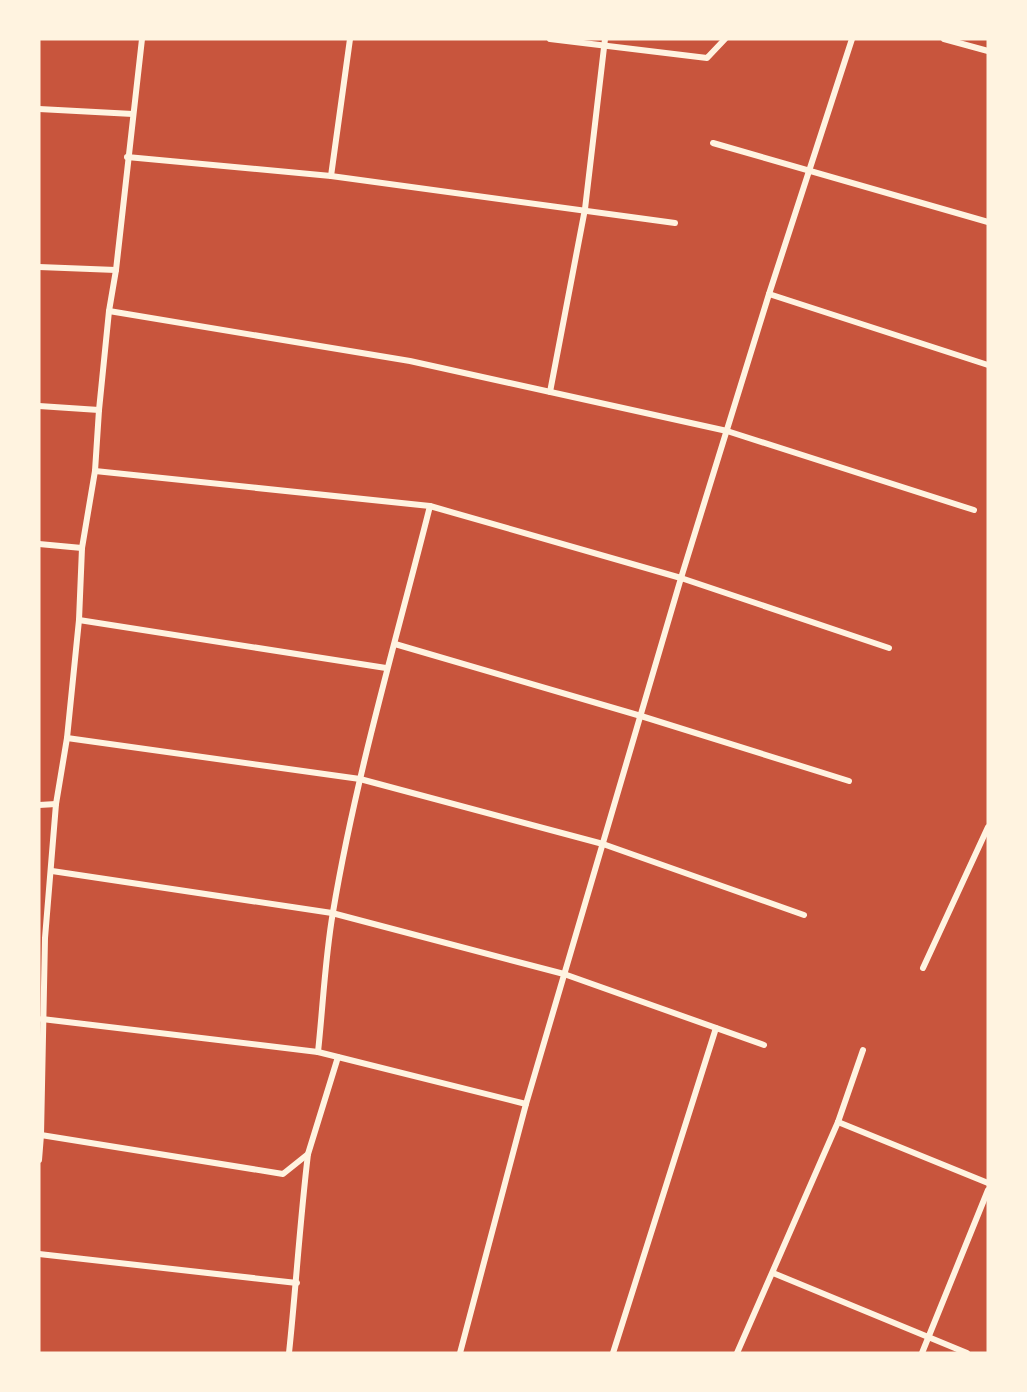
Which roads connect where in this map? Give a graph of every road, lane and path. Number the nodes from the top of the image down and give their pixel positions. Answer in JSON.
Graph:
{"nodes":[{"id":1,"x":142,"y":39,"type":"edge"},
{"id":2,"x":350,"y":39,"type":"edge"},
{"id":3,"x":550,"y":39,"type":"edge"},
{"id":4,"x":725,"y":39,"type":"edge"},
{"id":5,"x":852,"y":39,"type":"edge"},
{"id":6,"x":944,"y":39,"type":"edge"},
{"id":7,"x":604,"y":43,"type":"edge"},
{"id":8,"x":988,"y":51,"type":"edge"},
{"id":9,"x":39,"y":109,"type":"edge"},
{"id":10,"x":133,"y":114,"type":"junction"},
{"id":11,"x":713,"y":143,"type":"dead end"},
{"id":12,"x":127,"y":158,"type":"junction"},
{"id":13,"x":809,"y":169,"type":"junction"},
{"id":14,"x":331,"y":176,"type":"junction"},
{"id":15,"x":585,"y":209,"type":"junction"},
{"id":16,"x":988,"y":222,"type":"edge"},
{"id":17,"x":675,"y":223,"type":"dead end"},
{"id":18,"x":39,"y":267,"type":"edge"},
{"id":19,"x":116,"y":270,"type":"junction"},
{"id":20,"x":769,"y":294,"type":"junction"},
{"id":21,"x":109,"y":311,"type":"junction"},
{"id":22,"x":988,"y":365,"type":"edge"},
{"id":23,"x":550,"y":392,"type":"junction"},
{"id":24,"x":39,"y":406,"type":"edge"},
{"id":25,"x":99,"y":410,"type":"junction"},
{"id":26,"x":727,"y":431,"type":"junction"},
{"id":27,"x":95,"y":471,"type":"junction"},
{"id":28,"x":430,"y":506,"type":"junction"},
{"id":29,"x":974,"y":510,"type":"dead end"},
{"id":30,"x":39,"y":544,"type":"edge"},
{"id":31,"x":82,"y":548,"type":"junction"},
{"id":32,"x":681,"y":578,"type":"junction"},
{"id":33,"x":79,"y":620,"type":"junction"},
{"id":34,"x":395,"y":644,"type":"junction"},
{"id":35,"x":889,"y":648,"type":"dead end"},
{"id":36,"x":386,"y":668,"type":"junction"},
{"id":37,"x":641,"y":716,"type":"junction"},
{"id":38,"x":67,"y":738,"type":"junction"},
{"id":39,"x":360,"y":778,"type":"junction"},
{"id":40,"x":849,"y":781,"type":"dead end"},
{"id":41,"x":57,"y":804,"type":"junction"},
{"id":42,"x":39,"y":805,"type":"edge"},
{"id":43,"x":988,"y":827,"type":"edge"},
{"id":44,"x":603,"y":844,"type":"junction"},
{"id":45,"x":52,"y":871,"type":"junction"},
{"id":46,"x":332,"y":913,"type":"junction"},
{"id":47,"x":804,"y":915,"type":"dead end"},
{"id":48,"x":42,"y":939,"type":"edge"},
{"id":49,"x":923,"y":968,"type":"dead end"},
{"id":50,"x":564,"y":974,"type":"junction"},
{"id":51,"x":42,"y":1019,"type":"junction"},
{"id":52,"x":716,"y":1028,"type":"junction"},
{"id":53,"x":764,"y":1045,"type":"dead end"},
{"id":54,"x":863,"y":1050,"type":"dead end"},
{"id":55,"x":318,"y":1052,"type":"junction"},
{"id":56,"x":338,"y":1057,"type":"junction"},
{"id":57,"x":40,"y":1077,"type":"edge"},
{"id":58,"x":526,"y":1104,"type":"junction"},
{"id":59,"x":838,"y":1122,"type":"junction"},
{"id":60,"x":41,"y":1135,"type":"junction"},
{"id":61,"x":308,"y":1154,"type":"junction"},
{"id":62,"x":39,"y":1160,"type":"edge"},
{"id":63,"x":988,"y":1183,"type":"edge"},
{"id":64,"x":988,"y":1190,"type":"edge"},
{"id":65,"x":39,"y":1254,"type":"edge"},
{"id":66,"x":773,"y":1273,"type":"junction"},
{"id":67,"x":297,"y":1283,"type":"junction"},
{"id":68,"x":929,"y":1336,"type":"junction"},
{"id":69,"x":289,"y":1353,"type":"edge"},
{"id":70,"x":460,"y":1353,"type":"edge"},
{"id":71,"x":613,"y":1353,"type":"edge"},
{"id":72,"x":737,"y":1353,"type":"edge"},
{"id":73,"x":922,"y":1353,"type":"edge"},
{"id":74,"x":967,"y":1353,"type":"edge"}],
"edges":[{"from":1,"to":10,"type":"street"},
{"from":2,"to":14,"type":"street"},
{"from":3,"to":7,"type":"street"},
{"from":4,"to":7,"type":"street"},
{"from":5,"to":13,"type":"street"},
{"from":6,"to":8,"type":"street"},
{"from":7,"to":15,"type":"street"},
{"from":9,"to":10,"type":"street"},
{"from":10,"to":12,"type":"street"},
{"from":11,"to":13,"type":"street"},
{"from":12,"to":14,"type":"street"},
{"from":12,"to":19,"type":"street"},
{"from":13,"to":16,"type":"street"},
{"from":13,"to":20,"type":"street"},
{"from":14,"to":15,"type":"street"},
{"from":15,"to":17,"type":"street"},
{"from":15,"to":23,"type":"street"},
{"from":18,"to":19,"type":"street"},
{"from":19,"to":21,"type":"street"},
{"from":20,"to":22,"type":"street"},
{"from":20,"to":26,"type":"street"},
{"from":21,"to":23,"type":"street"},
{"from":21,"to":25,"type":"street"},
{"from":23,"to":26,"type":"street"},
{"from":24,"to":25,"type":"street"},
{"from":25,"to":27,"type":"street"},
{"from":26,"to":29,"type":"street"},
{"from":26,"to":32,"type":"street"},
{"from":27,"to":28,"type":"street"},
{"from":27,"to":31,"type":"street"},
{"from":28,"to":32,"type":"street"},
{"from":28,"to":34,"type":"street"},
{"from":30,"to":31,"type":"street"},
{"from":31,"to":33,"type":"street"},
{"from":32,"to":35,"type":"street"},
{"from":32,"to":37,"type":"street"},
{"from":33,"to":36,"type":"street"},
{"from":33,"to":38,"type":"street"},
{"from":34,"to":36,"type":"street"},
{"from":34,"to":37,"type":"street"},
{"from":36,"to":39,"type":"street"},
{"from":37,"to":40,"type":"street"},
{"from":37,"to":44,"type":"street"},
{"from":38,"to":39,"type":"street"},
{"from":38,"to":41,"type":"street"},
{"from":39,"to":44,"type":"street"},
{"from":39,"to":46,"type":"street"},
{"from":41,"to":42,"type":"street"},
{"from":41,"to":45,"type":"street"},
{"from":43,"to":49,"type":"street"},
{"from":44,"to":47,"type":"street"},
{"from":44,"to":50,"type":"street"},
{"from":45,"to":46,"type":"street"},
{"from":45,"to":48,"type":"street"},
{"from":46,"to":50,"type":"street"},
{"from":46,"to":55,"type":"street"},
{"from":48,"to":51,"type":"street"},
{"from":50,"to":52,"type":"street"},
{"from":50,"to":58,"type":"street"},
{"from":51,"to":55,"type":"street"},
{"from":51,"to":57,"type":"street"},
{"from":52,"to":53,"type":"street"},
{"from":52,"to":71,"type":"street"},
{"from":54,"to":59,"type":"street"},
{"from":55,"to":56,"type":"street"},
{"from":56,"to":58,"type":"street"},
{"from":56,"to":61,"type":"street"},
{"from":57,"to":60,"type":"street"},
{"from":58,"to":70,"type":"street"},
{"from":59,"to":63,"type":"street"},
{"from":59,"to":66,"type":"street"},
{"from":60,"to":61,"type":"street"},
{"from":60,"to":62,"type":"street"},
{"from":61,"to":67,"type":"street"},
{"from":64,"to":68,"type":"street"},
{"from":65,"to":67,"type":"street"},
{"from":66,"to":68,"type":"street"},
{"from":66,"to":72,"type":"street"},
{"from":67,"to":69,"type":"street"},
{"from":68,"to":73,"type":"street"},
{"from":68,"to":74,"type":"street"}]}
